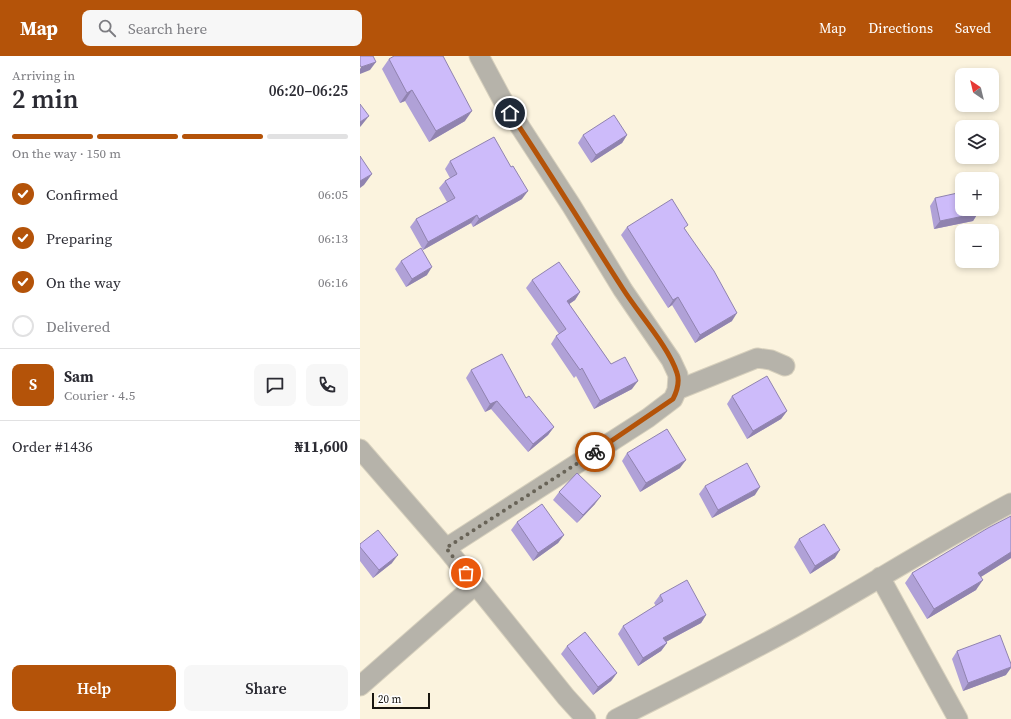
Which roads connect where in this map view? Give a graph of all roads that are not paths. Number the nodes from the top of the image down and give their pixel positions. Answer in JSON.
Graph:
{"nodes":[{"id":1,"x":479,"y":56,"type":"edge"},
{"id":2,"x":785,"y":366,"type":"dead end"},
{"id":3,"x":677,"y":390,"type":"junction"},
{"id":4,"x":360,"y":449,"type":"edge"},
{"id":5,"x":1011,"y":503,"type":"edge"},
{"id":6,"x":446,"y":548,"type":"junction"},
{"id":7,"x":880,"y":577,"type":"junction"},
{"id":8,"x":475,"y":585,"type":"junction"},
{"id":9,"x":360,"y":686,"type":"edge"},
{"id":10,"x":586,"y":719,"type":"edge"},
{"id":11,"x":616,"y":719,"type":"edge"},
{"id":12,"x":958,"y":719,"type":"edge"}],
"edges":[{"from":1,"to":3,"type":"street"},
{"from":2,"to":3,"type":"street"},
{"from":3,"to":6,"type":"street"},
{"from":4,"to":6,"type":"street"},
{"from":5,"to":7,"type":"street"},
{"from":6,"to":8,"type":"street"},
{"from":7,"to":11,"type":"street"},
{"from":7,"to":12,"type":"street"},
{"from":8,"to":9,"type":"street"},
{"from":8,"to":10,"type":"street"}]}
